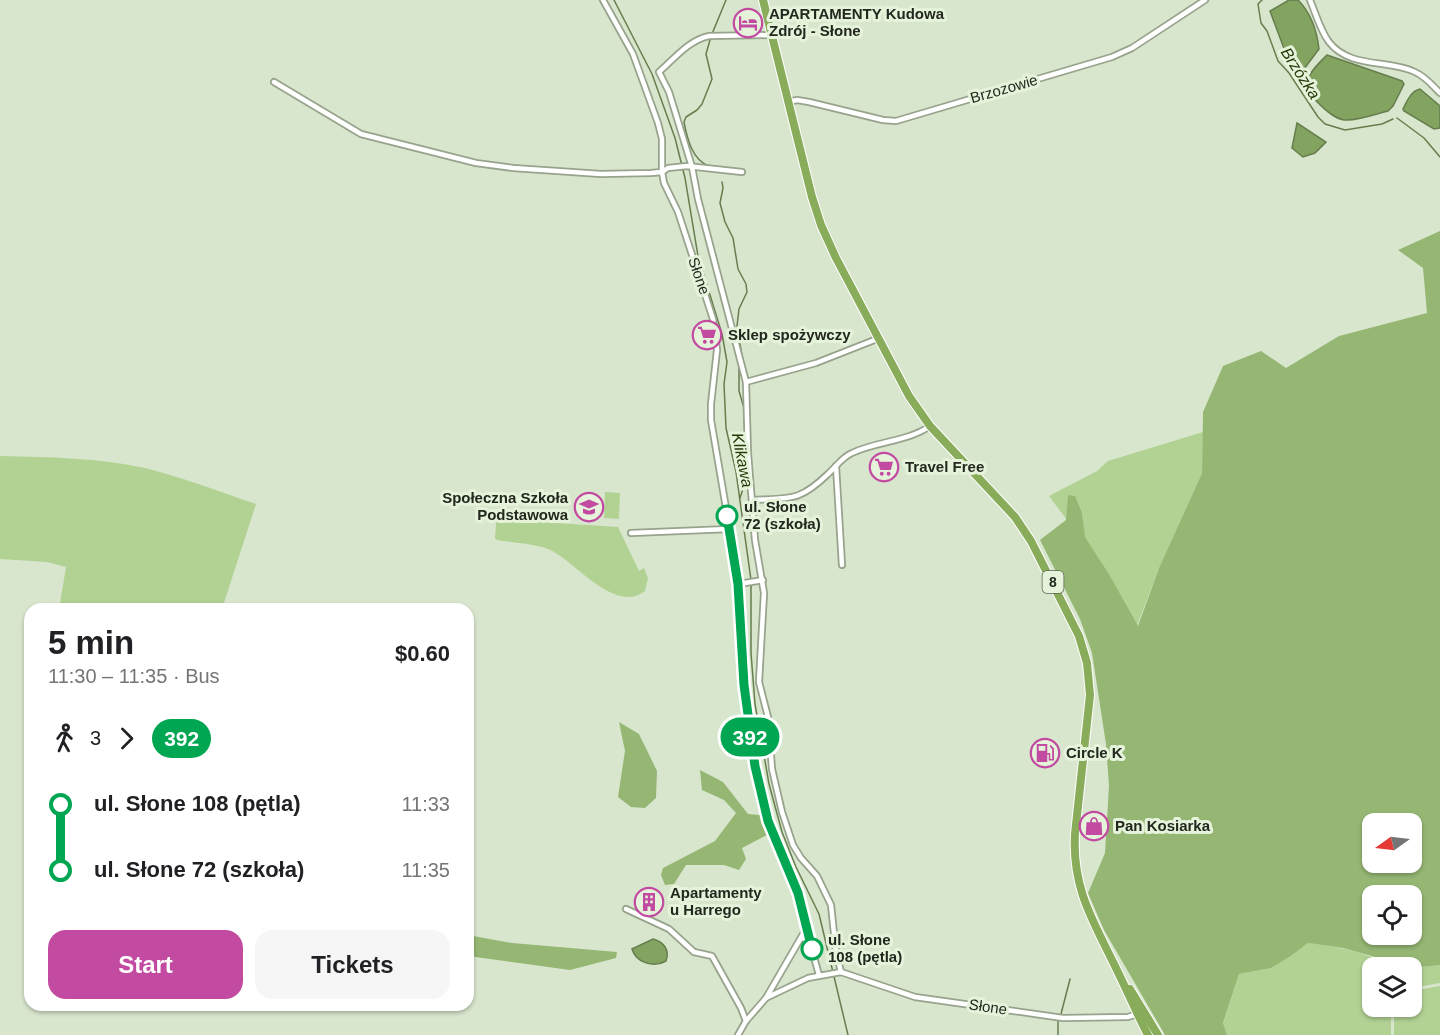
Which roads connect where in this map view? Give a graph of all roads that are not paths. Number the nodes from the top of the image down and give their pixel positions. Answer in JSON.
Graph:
{"nodes":[{"id":1,"x":603,"y":0,"type":"edge"},
{"id":2,"x":763,"y":0,"type":"edge"},
{"id":3,"x":1205,"y":0,"type":"edge"},
{"id":4,"x":1310,"y":0,"type":"edge"},
{"id":5,"x":771,"y":35,"type":"junction"},
{"id":6,"x":274,"y":82,"type":"dead end"},
{"id":7,"x":1440,"y":93,"type":"edge"},
{"id":8,"x":788,"y":102,"type":"junction"},
{"id":9,"x":689,"y":166,"type":"junction"},
{"id":10,"x":662,"y":172,"type":"junction"},
{"id":11,"x":742,"y":172,"type":"dead end"},
{"id":12,"x":877,"y":339,"type":"junction"},
{"id":13,"x":746,"y":382,"type":"junction"},
{"id":14,"x":930,"y":426,"type":"junction"},
{"id":15,"x":836,"y":466,"type":"junction"},
{"id":16,"x":752,"y":500,"type":"junction"},
{"id":17,"x":729,"y":529,"type":"junction"},
{"id":18,"x":631,"y":533,"type":"dead end"},
{"id":19,"x":842,"y":565,"type":"dead end"},
{"id":20,"x":763,"y":580,"type":"junction"},
{"id":21,"x":738,"y":584,"type":"junction"},
{"id":22,"x":626,"y":909,"type":"dead end"},
{"id":23,"x":806,"y":928,"type":"junction"},
{"id":24,"x":839,"y":973,"type":"junction"},
{"id":25,"x":819,"y":975,"type":"junction"},
{"id":26,"x":766,"y":998,"type":"junction"},
{"id":27,"x":1141,"y":1012,"type":"junction"},
{"id":28,"x":746,"y":1021,"type":"junction"},
{"id":29,"x":738,"y":1035,"type":"edge"},
{"id":30,"x":1148,"y":1035,"type":"edge"},
{"id":31,"x":1158,"y":1035,"type":"edge"}],
"edges":[{"from":1,"to":10,"type":"street","name":"Słone"},
{"from":2,"to":5,"type":"highway","number":"8"},
{"from":3,"to":8,"type":"street","name":"Brzozowie"},
{"from":4,"to":7,"type":"street"},
{"from":5,"to":8,"type":"highway","number":"8"},
{"from":5,"to":9,"type":"street"},
{"from":6,"to":10,"type":"street"},
{"from":8,"to":12,"type":"highway","number":"8"},
{"from":9,"to":10,"type":"street"},
{"from":9,"to":11,"type":"street"},
{"from":9,"to":13,"type":"street"},
{"from":10,"to":17,"type":"street","name":"Słone"},
{"from":12,"to":13,"type":"street"},
{"from":12,"to":14,"type":"highway","number":"8"},
{"from":13,"to":16,"type":"street"},
{"from":14,"to":15,"type":"street"},
{"from":14,"to":27,"type":"highway","number":"8"},
{"from":15,"to":16,"type":"street"},
{"from":15,"to":19,"type":"street"},
{"from":16,"to":20,"type":"street"},
{"from":17,"to":18,"type":"street"},
{"from":17,"to":21,"type":"street","name":"Słone"},
{"from":20,"to":21,"type":"street"},
{"from":20,"to":24,"type":"street"},
{"from":21,"to":23,"type":"street","name":"Słone"},
{"from":22,"to":28,"type":"street"},
{"from":23,"to":25,"type":"street","name":"Słone"},
{"from":23,"to":26,"type":"street"},
{"from":24,"to":25,"type":"street"},
{"from":24,"to":27,"type":"street","name":"Słone"},
{"from":25,"to":26,"type":"street"},
{"from":26,"to":28,"type":"street"},
{"from":27,"to":30,"type":"highway","number":"8"},
{"from":27,"to":31,"type":"highway","number":"8"},
{"from":28,"to":29,"type":"street"}]}
